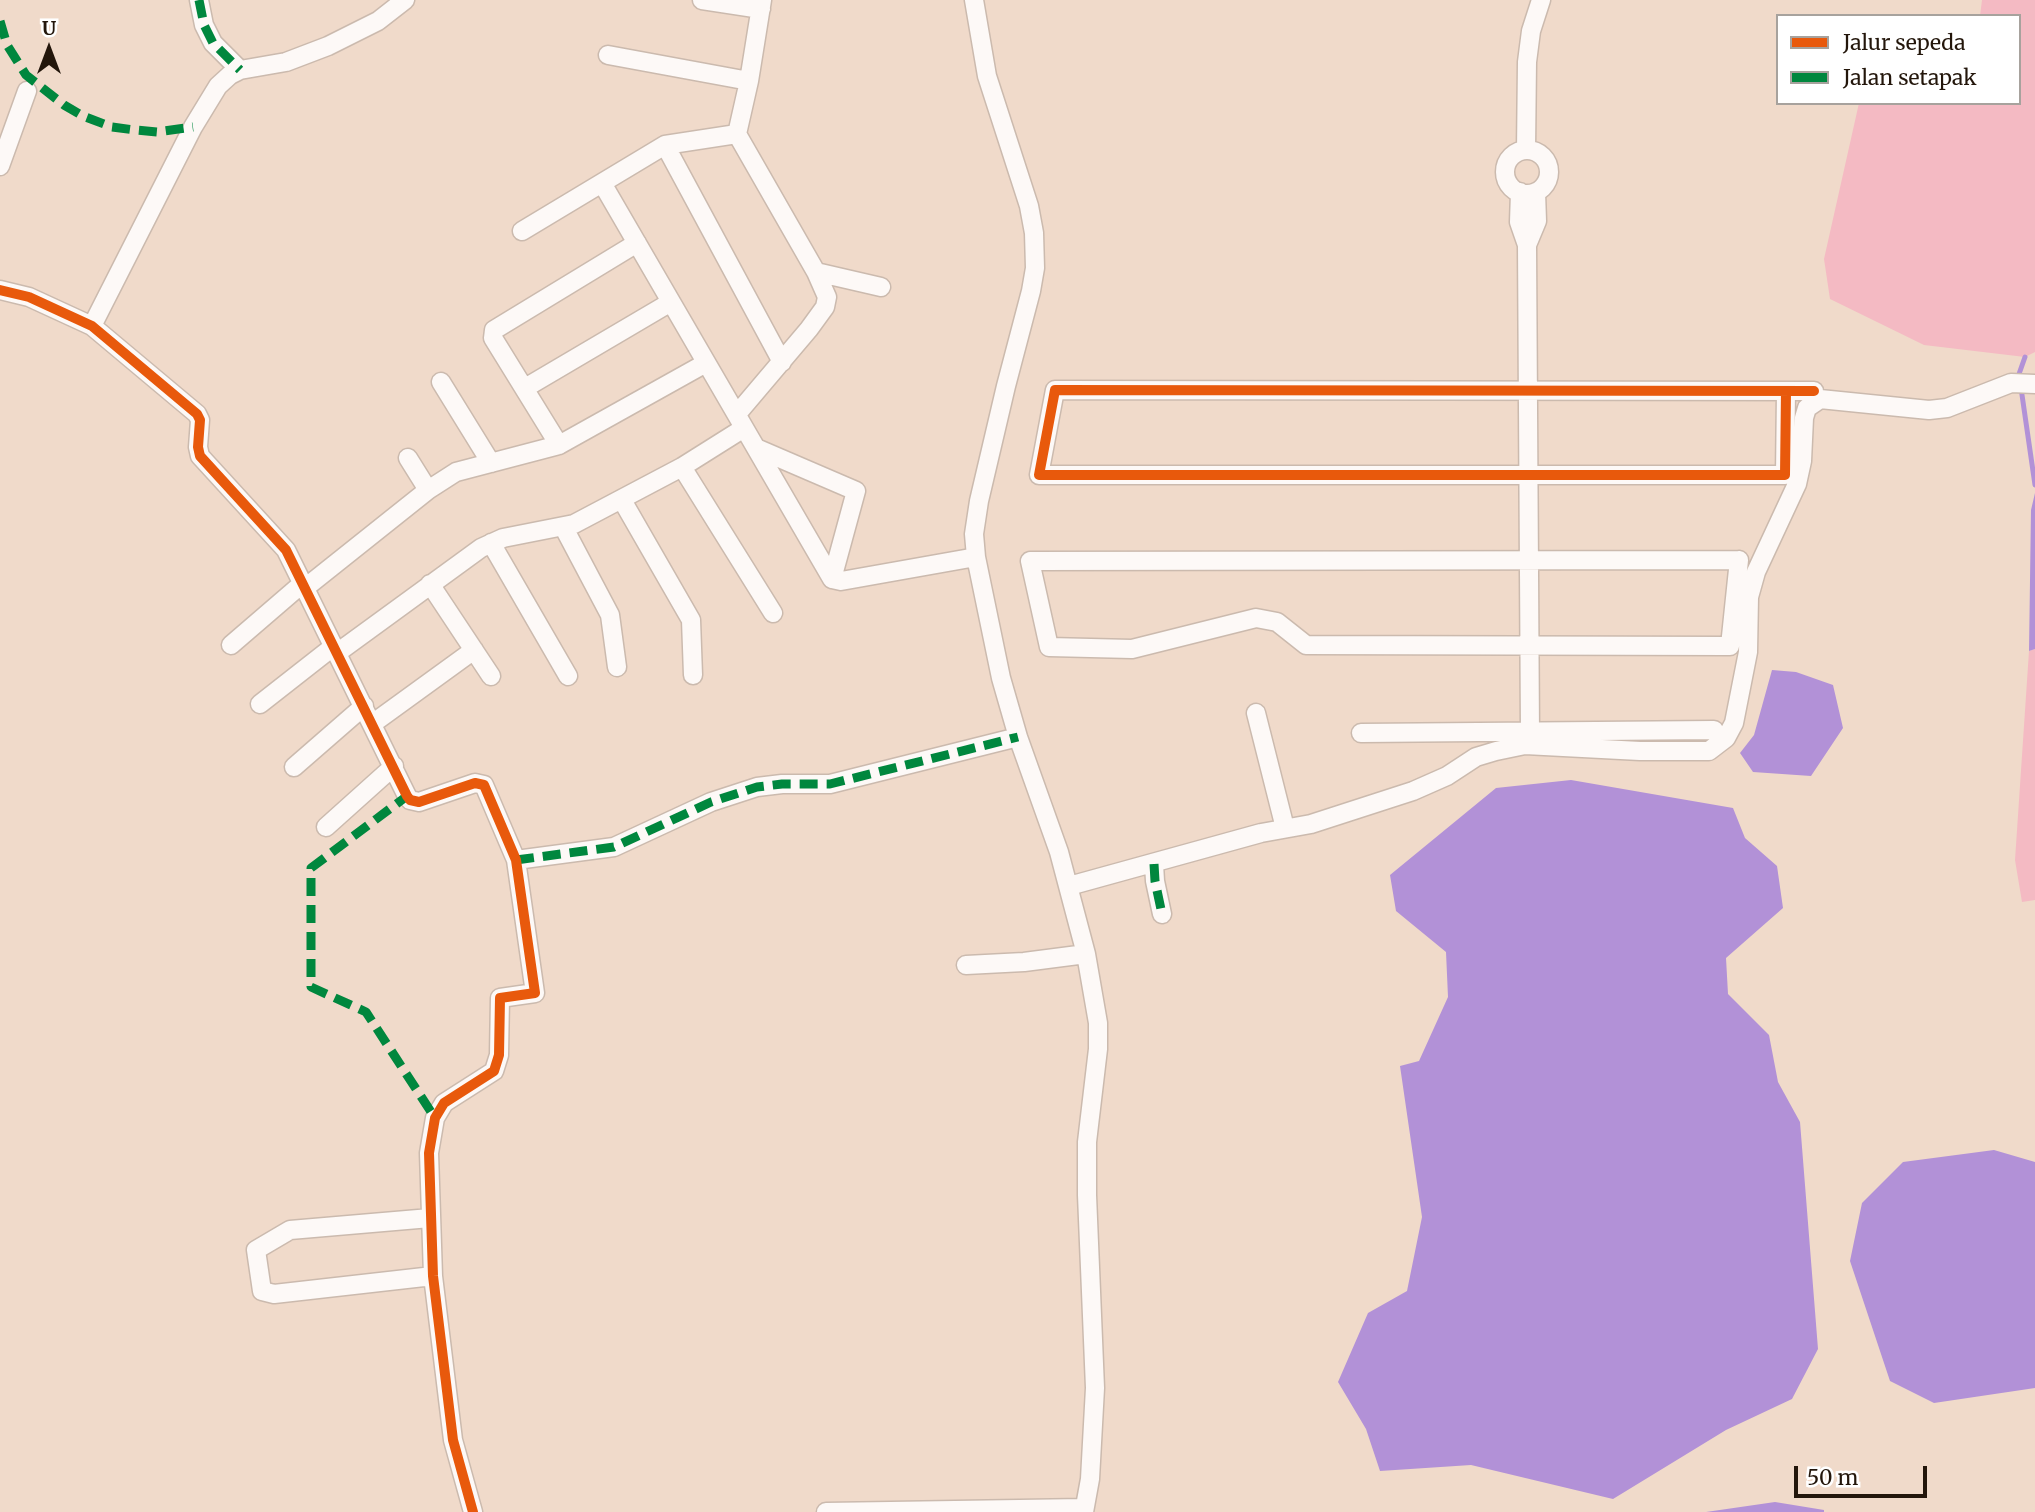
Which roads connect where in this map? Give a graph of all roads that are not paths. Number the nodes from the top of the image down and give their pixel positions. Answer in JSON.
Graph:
{"nodes":[{"id":1,"x":199,"y":0,"type":"edge"},
{"id":2,"x":405,"y":0,"type":"edge"},
{"id":3,"x":702,"y":0,"type":"edge"},
{"id":4,"x":974,"y":0,"type":"edge"},
{"id":5,"x":1542,"y":0,"type":"edge"},
{"id":6,"x":761,"y":4,"type":"edge"},
{"id":7,"x":608,"y":55,"type":"dead end"},
{"id":8,"x":240,"y":70,"type":"junction"},
{"id":9,"x":749,"y":81,"type":"junction"},
{"id":10,"x":27,"y":91,"type":"dead end"},
{"id":11,"x":737,"y":134,"type":"junction"},
{"id":12,"x":665,"y":145,"type":"junction"},
{"id":13,"x":1526,"y":150,"type":"junction"},
{"id":14,"x":0,"y":166,"type":"edge"},
{"id":15,"x":602,"y":183,"type":"junction"},
{"id":16,"x":1528,"y":192,"type":"junction"},
{"id":17,"x":522,"y":231,"type":"dead end"},
{"id":18,"x":637,"y":243,"type":"junction"},
{"id":19,"x":816,"y":272,"type":"junction"},
{"id":20,"x":881,"y":287,"type":"dead end"},
{"id":21,"x":0,"y":290,"type":"edge"},
{"id":22,"x":671,"y":302,"type":"junction"},
{"id":23,"x":92,"y":326,"type":"junction"},
{"id":24,"x":782,"y":362,"type":"junction"},
{"id":25,"x":706,"y":363,"type":"junction"},
{"id":26,"x":441,"y":382,"type":"dead end"},
{"id":27,"x":2025,"y":383,"type":"edge"},
{"id":28,"x":525,"y":388,"type":"junction"},
{"id":29,"x":1528,"y":390,"type":"junction"},
{"id":30,"x":1786,"y":391,"type":"junction"},
{"id":31,"x":1814,"y":391,"type":"dead end"},
{"id":32,"x":741,"y":421,"type":"junction"},
{"id":33,"x":559,"y":445,"type":"junction"},
{"id":34,"x":756,"y":448,"type":"junction"},
{"id":35,"x":408,"y":458,"type":"dead end"},
{"id":36,"x":491,"y":463,"type":"junction"},
{"id":37,"x":682,"y":467,"type":"junction"},
{"id":38,"x":1529,"y":475,"type":"junction"},
{"id":39,"x":428,"y":490,"type":"junction"},
{"id":40,"x":622,"y":500,"type":"junction"},
{"id":41,"x":564,"y":527,"type":"junction"},
{"id":42,"x":491,"y":543,"type":"junction"},
{"id":43,"x":976,"y":557,"type":"junction"},
{"id":44,"x":1529,"y":561,"type":"junction"},
{"id":45,"x":832,"y":579,"type":"junction"},
{"id":46,"x":430,"y":584,"type":"junction"},
{"id":47,"x":304,"y":586,"type":"junction"},
{"id":48,"x":773,"y":613,"type":"dead end"},
{"id":49,"x":231,"y":645,"type":"dead end"},
{"id":50,"x":1530,"y":646,"type":"junction"},
{"id":51,"x":335,"y":649,"type":"junction"},
{"id":52,"x":474,"y":649,"type":"junction"},
{"id":53,"x":617,"y":667,"type":"dead end"},
{"id":54,"x":693,"y":675,"type":"dead end"},
{"id":55,"x":491,"y":676,"type":"dead end"},
{"id":56,"x":568,"y":676,"type":"dead end"},
{"id":57,"x":260,"y":704,"type":"dead end"},
{"id":58,"x":364,"y":706,"type":"junction"},
{"id":59,"x":1256,"y":713,"type":"dead end"},
{"id":60,"x":372,"y":724,"type":"junction"},
{"id":61,"x":1714,"y":730,"type":"dead end"},
{"id":62,"x":1530,"y":732,"type":"junction"},
{"id":63,"x":1361,"y":733,"type":"dead end"},
{"id":64,"x":1018,"y":737,"type":"junction"},
{"id":65,"x":294,"y":766,"type":"dead end"},
{"id":66,"x":394,"y":766,"type":"junction"},
{"id":67,"x":326,"y":827,"type":"dead end"},
{"id":68,"x":1285,"y":828,"type":"junction"},
{"id":69,"x":516,"y":860,"type":"junction"},
{"id":70,"x":1154,"y":864,"type":"junction"},
{"id":71,"x":1069,"y":886,"type":"junction"},
{"id":72,"x":1162,"y":914,"type":"dead end"},
{"id":73,"x":1086,"y":954,"type":"junction"},
{"id":74,"x":966,"y":965,"type":"dead end"},
{"id":75,"x":430,"y":1218,"type":"junction"},
{"id":76,"x":433,"y":1276,"type":"junction"},
{"id":77,"x":1084,"y":1510,"type":"edge"},
{"id":78,"x":473,"y":1512,"type":"edge"},
{"id":79,"x":826,"y":1512,"type":"edge"}],
"edges":[{"from":1,"to":8,"type":"street"},
{"from":2,"to":8,"type":"street"},
{"from":3,"to":6,"type":"street"},
{"from":4,"to":43,"type":"street"},
{"from":5,"to":13,"type":"street"},
{"from":6,"to":9,"type":"street"},
{"from":7,"to":9,"type":"street"},
{"from":8,"to":23,"type":"street"},
{"from":9,"to":11,"type":"street"},
{"from":10,"to":14,"type":"street"},
{"from":11,"to":12,"type":"street"},
{"from":11,"to":19,"type":"street"},
{"from":12,"to":15,"type":"street"},
{"from":12,"to":24,"type":"street"},
{"from":13,"to":16,"type":"street"},
{"from":13,"to":16,"type":"street"},
{"from":15,"to":17,"type":"street"},
{"from":15,"to":18,"type":"street"},
{"from":16,"to":29,"type":"street"},
{"from":18,"to":22,"type":"street"},
{"from":18,"to":28,"type":"street"},
{"from":19,"to":20,"type":"street"},
{"from":19,"to":24,"type":"street"},
{"from":21,"to":23,"type":"street"},
{"from":22,"to":25,"type":"street"},
{"from":22,"to":28,"type":"street"},
{"from":23,"to":47,"type":"street"},
{"from":24,"to":32,"type":"street"},
{"from":25,"to":32,"type":"street"},
{"from":25,"to":33,"type":"street"},
{"from":26,"to":36,"type":"street"},
{"from":27,"to":68,"type":"street"},
{"from":28,"to":33,"type":"street"},
{"from":29,"to":30,"type":"street"},
{"from":29,"to":38,"type":"street"},
{"from":29,"to":38,"type":"street"},
{"from":30,"to":31,"type":"street"},
{"from":30,"to":38,"type":"street"},
{"from":32,"to":34,"type":"street"},
{"from":32,"to":37,"type":"street"},
{"from":33,"to":36,"type":"street"},
{"from":34,"to":45,"type":"street"},
{"from":34,"to":45,"type":"street"},
{"from":35,"to":39,"type":"street"},
{"from":36,"to":39,"type":"street"},
{"from":37,"to":40,"type":"street"},
{"from":37,"to":48,"type":"street"},
{"from":38,"to":44,"type":"street"},
{"from":39,"to":47,"type":"street"},
{"from":40,"to":41,"type":"street"},
{"from":40,"to":54,"type":"street"},
{"from":41,"to":42,"type":"street"},
{"from":41,"to":53,"type":"street"},
{"from":42,"to":46,"type":"street"},
{"from":42,"to":56,"type":"street"},
{"from":43,"to":45,"type":"street"},
{"from":43,"to":64,"type":"street"},
{"from":44,"to":50,"type":"street"},
{"from":44,"to":50,"type":"street"},
{"from":44,"to":50,"type":"street"},
{"from":46,"to":51,"type":"street"},
{"from":46,"to":52,"type":"street"},
{"from":47,"to":49,"type":"street"},
{"from":47,"to":51,"type":"street"},
{"from":50,"to":62,"type":"street"},
{"from":51,"to":57,"type":"street"},
{"from":51,"to":58,"type":"street"},
{"from":52,"to":55,"type":"street"},
{"from":52,"to":60,"type":"street"},
{"from":58,"to":60,"type":"street"},
{"from":58,"to":65,"type":"street"},
{"from":59,"to":68,"type":"street"},
{"from":60,"to":66,"type":"street"},
{"from":61,"to":62,"type":"street"},
{"from":62,"to":63,"type":"street"},
{"from":64,"to":69,"type":"street"},
{"from":64,"to":71,"type":"street"},
{"from":66,"to":67,"type":"street"},
{"from":66,"to":69,"type":"street"},
{"from":68,"to":70,"type":"street"},
{"from":69,"to":75,"type":"street"},
{"from":70,"to":71,"type":"street"},
{"from":70,"to":72,"type":"street"},
{"from":71,"to":73,"type":"street"},
{"from":73,"to":74,"type":"street"},
{"from":73,"to":77,"type":"street"},
{"from":75,"to":76,"type":"street"},
{"from":75,"to":76,"type":"street"},
{"from":76,"to":78,"type":"street"},
{"from":77,"to":79,"type":"street"}]}
